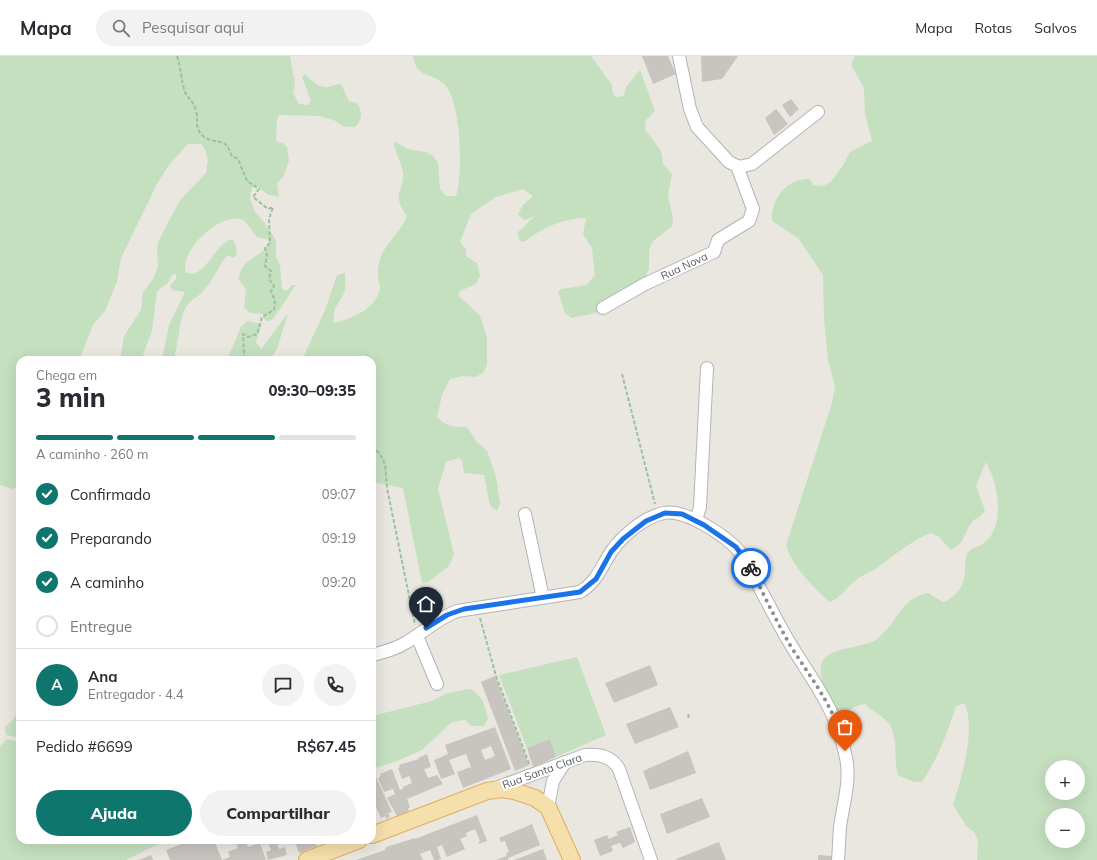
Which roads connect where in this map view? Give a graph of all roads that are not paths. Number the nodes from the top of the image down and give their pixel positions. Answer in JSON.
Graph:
{"nodes":[{"id":1,"x":679,"y":56,"type":"edge"},
{"id":2,"x":818,"y":112,"type":"dead end"},
{"id":3,"x":737,"y":166,"type":"junction"},
{"id":4,"x":603,"y":308,"type":"dead end"},
{"id":5,"x":707,"y":368,"type":"dead end"},
{"id":6,"x":525,"y":514,"type":"dead end"},
{"id":7,"x":696,"y":520,"type":"junction"},
{"id":8,"x":543,"y":598,"type":"junction"},
{"id":9,"x":417,"y":636,"type":"junction"},
{"id":10,"x":376,"y":654,"type":"edge"},
{"id":11,"x":437,"y":684,"type":"dead end"},
{"id":12,"x":565,"y":762,"type":"junction"},
{"id":13,"x":495,"y":789,"type":"junction"},
{"id":14,"x":548,"y":807,"type":"junction"},
{"id":15,"x":376,"y":834,"type":"edge"},
{"id":16,"x":349,"y":844,"type":"edge"},
{"id":17,"x":307,"y":860,"type":"edge"},
{"id":18,"x":572,"y":860,"type":"edge"},
{"id":19,"x":651,"y":860,"type":"edge"},
{"id":20,"x":838,"y":860,"type":"edge"}],
"edges":[{"from":1,"to":3,"type":"street"},
{"from":2,"to":3,"type":"street"},
{"from":3,"to":4,"type":"street","name":"Rua Nova"},
{"from":5,"to":7,"type":"street"},
{"from":6,"to":8,"type":"street"},
{"from":7,"to":8,"type":"street"},
{"from":7,"to":20,"type":"street"},
{"from":8,"to":9,"type":"street"},
{"from":9,"to":10,"type":"street"},
{"from":9,"to":11,"type":"street"},
{"from":12,"to":13,"type":"street","name":"Rua Santa Clara"},
{"from":12,"to":14,"type":"street"},
{"from":12,"to":19,"type":"street","name":"Rua Santa Clara"},
{"from":13,"to":14,"type":"main road"},
{"from":13,"to":15,"type":"main road","name":"Rua Santa Clara"},
{"from":14,"to":18,"type":"main road"},
{"from":16,"to":17,"type":"main road"}]}
